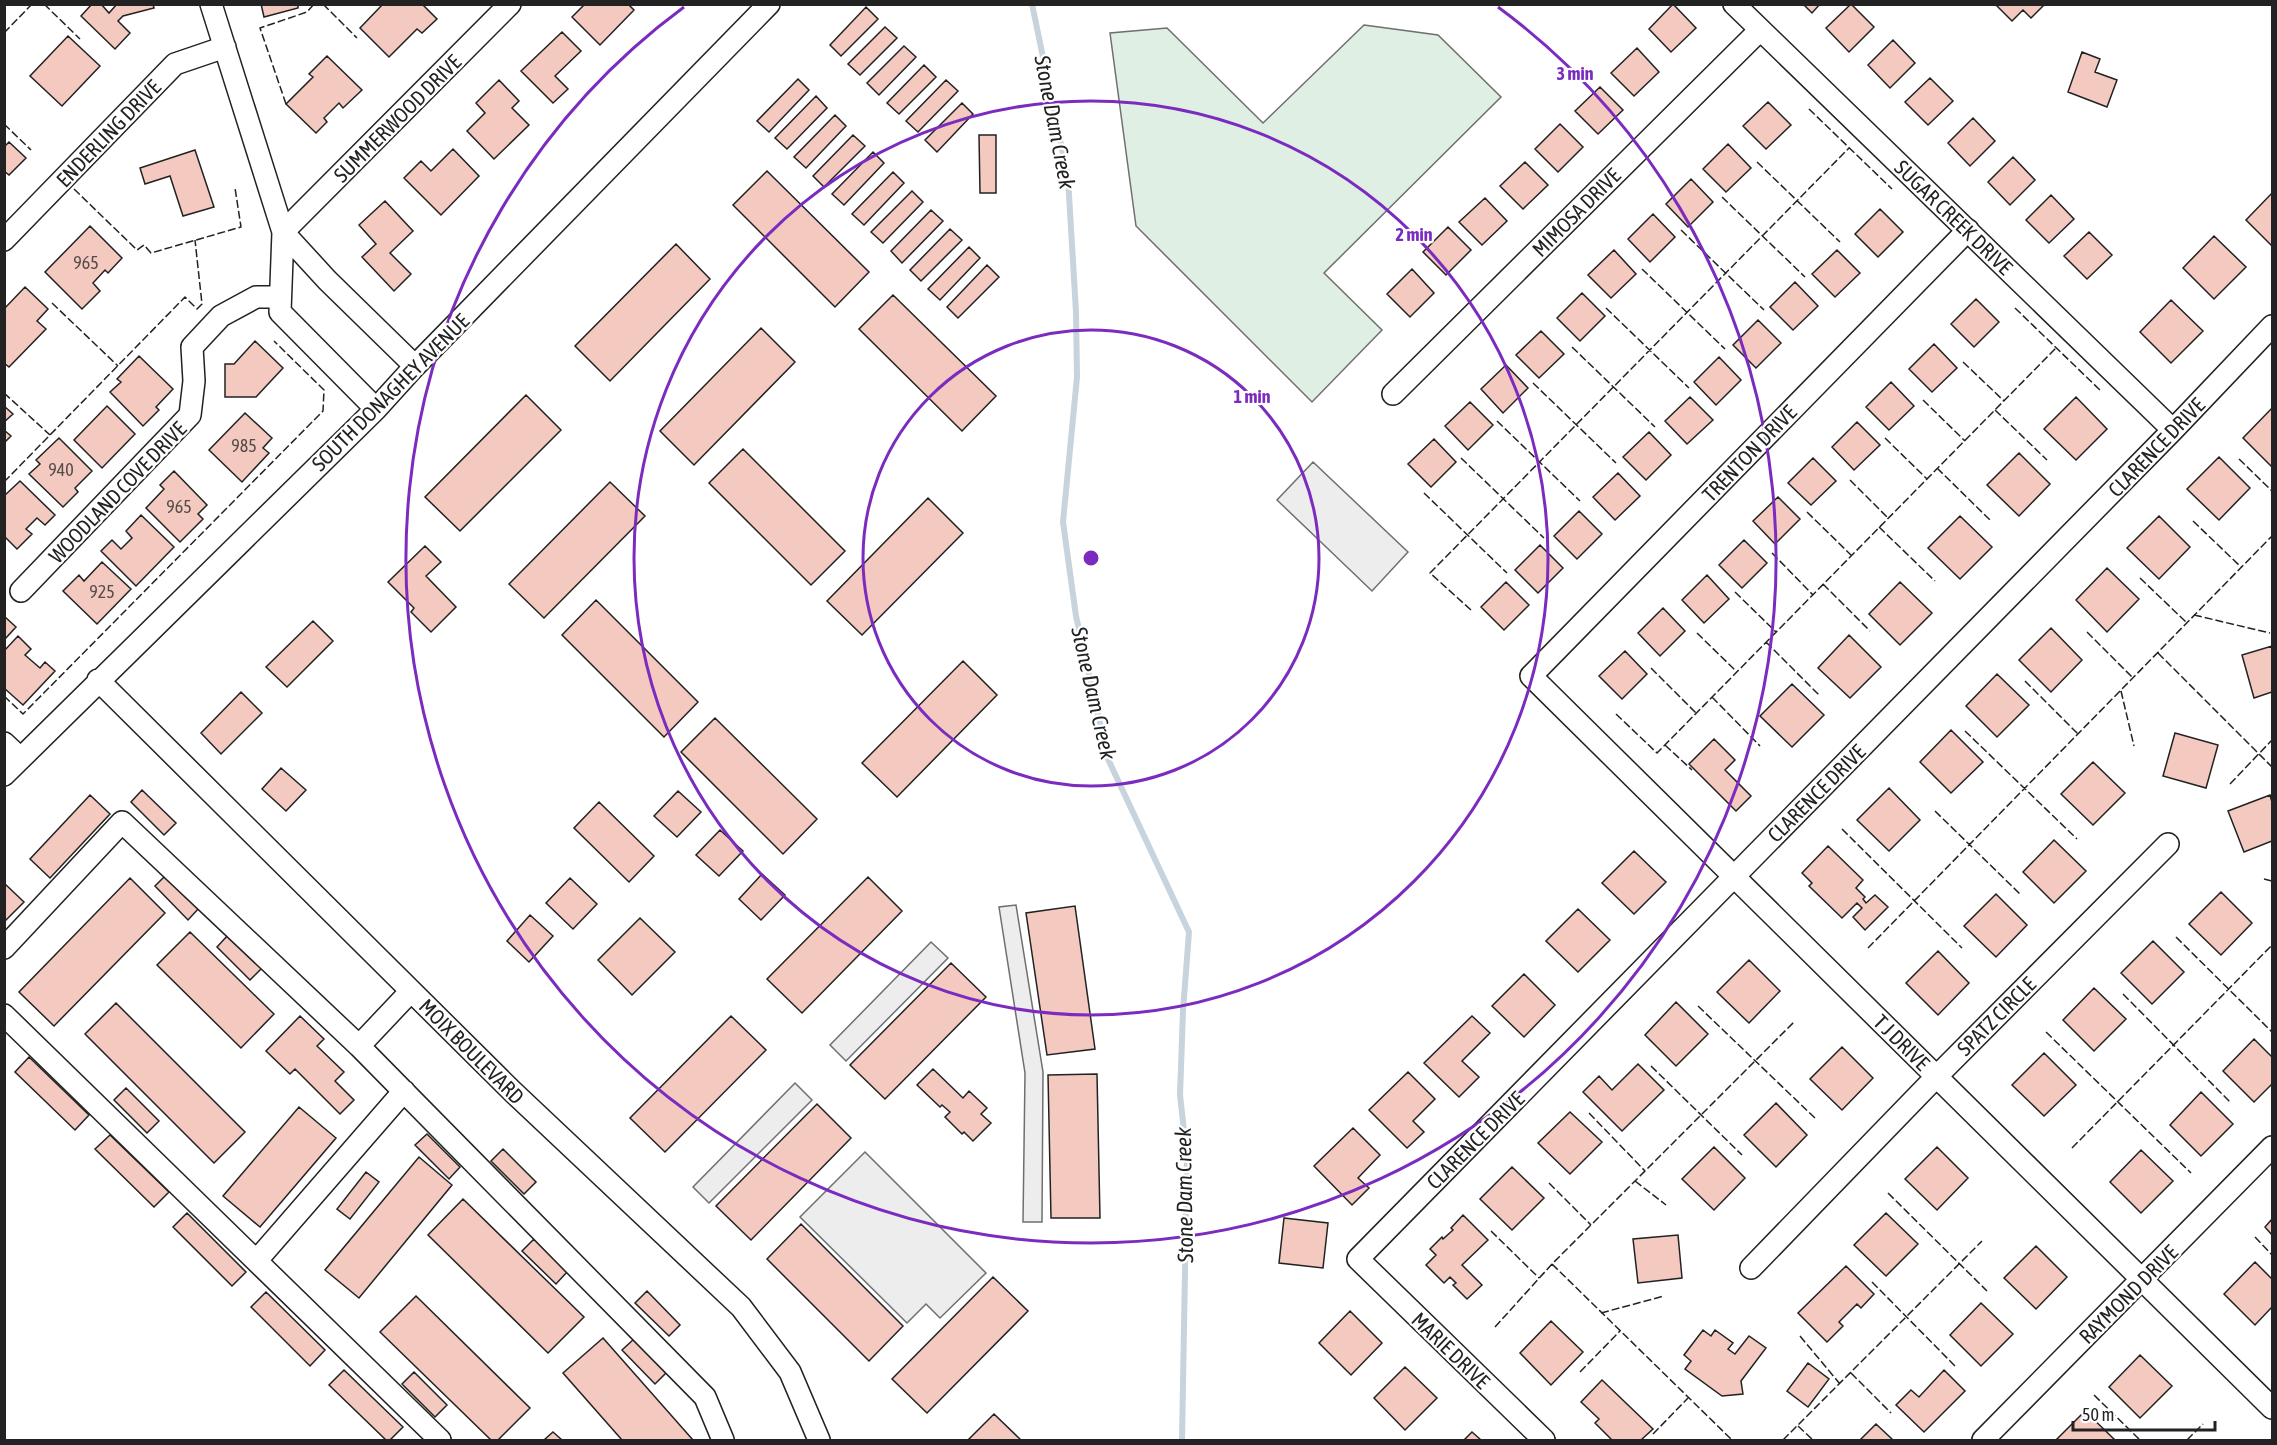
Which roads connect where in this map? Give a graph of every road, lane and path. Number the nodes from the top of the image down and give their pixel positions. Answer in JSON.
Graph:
{"nodes":[{"id":1,"x":211,"y":4,"type":"edge"},
{"id":2,"x":510,"y":4,"type":"edge"},
{"id":3,"x":769,"y":4,"type":"edge"},
{"id":4,"x":1734,"y":4,"type":"edge"},
{"id":5,"x":1760,"y":30,"type":"junction"},
{"id":6,"x":225,"y":47,"type":"junction"},
{"id":7,"x":1968,"y":230,"type":"junction"},
{"id":8,"x":283,"y":232,"type":"junction"},
{"id":9,"x":4,"y":240,"type":"edge"},
{"id":10,"x":280,"y":297,"type":"junction"},
{"id":11,"x":2272,"y":326,"type":"edge"},
{"id":12,"x":416,"y":366,"type":"junction"},
{"id":13,"x":1393,"y":394,"type":"dead end"},
{"id":14,"x":376,"y":409,"type":"junction"},
{"id":15,"x":2173,"y":430,"type":"junction"},
{"id":16,"x":21,"y":591,"type":"dead end"},
{"id":17,"x":1531,"y":676,"type":"joint"},
{"id":18,"x":98,"y":680,"type":"junction"},
{"id":19,"x":4,"y":743,"type":"edge"},
{"id":20,"x":20,"y":758,"type":"junction"},
{"id":21,"x":4,"y":775,"type":"edge"},
{"id":22,"x":2168,"y":844,"type":"dead end"},
{"id":23,"x":1734,"y":876,"type":"junction"},
{"id":24,"x":4,"y":948,"type":"edge"},
{"id":25,"x":411,"y":991,"type":"junction"},
{"id":26,"x":4,"y":1015,"type":"edge"},
{"id":27,"x":359,"y":1046,"type":"junction"},
{"id":28,"x":1936,"y":1076,"type":"junction"},
{"id":29,"x":404,"y":1091,"type":"junction"},
{"id":30,"x":2272,"y":1148,"type":"edge"},
{"id":31,"x":1358,"y":1259,"type":"joint"},
{"id":32,"x":257,"y":1260,"type":"junction"},
{"id":33,"x":1751,"y":1268,"type":"dead end"},
{"id":34,"x":2142,"y":1279,"type":"junction"},
{"id":35,"x":2272,"y":1408,"type":"edge"},
{"id":36,"x":440,"y":1440,"type":"edge"},
{"id":37,"x":723,"y":1440,"type":"edge"},
{"id":38,"x":819,"y":1440,"type":"edge"},
{"id":39,"x":1544,"y":1440,"type":"edge"},
{"id":40,"x":1983,"y":1440,"type":"edge"}],
"edges":[{"from":1,"to":6,"type":"street"},
{"from":2,"to":8,"type":"street","name":"SUMMERWOOD DRIVE"},
{"from":3,"to":12,"type":"street","name":"SOUTH DONAGHEY AVENUE"},
{"from":4,"to":5,"type":"street","name":"SUGAR CREEK DRIVE"},
{"from":5,"to":7,"type":"street","name":"SUGAR CREEK DRIVE"},
{"from":5,"to":13,"type":"street","name":"MIMOSA DRIVE"},
{"from":6,"to":8,"type":"street"},
{"from":6,"to":9,"type":"street","name":"ENDERLING DRIVE"},
{"from":7,"to":15,"type":"street","name":"SUGAR CREEK DRIVE"},
{"from":7,"to":17,"type":"street","name":"TRENTON DRIVE"},
{"from":8,"to":10,"type":"street"},
{"from":8,"to":12,"type":"street"},
{"from":10,"to":14,"type":"street"},
{"from":10,"to":16,"type":"street","name":"WOODLAND COVE DRIVE"},
{"from":11,"to":15,"type":"street","name":"CLARENCE DRIVE"},
{"from":12,"to":14,"type":"street","name":"SOUTH DONAGHEY AVENUE"},
{"from":14,"to":18,"type":"street","name":"SOUTH DONAGHEY AVENUE"},
{"from":15,"to":23,"type":"street","name":"CLARENCE DRIVE"},
{"from":17,"to":23,"type":"street","name":"T J DRIVE"},
{"from":18,"to":20,"type":"street","name":"SOUTH DONAGHEY AVENUE"},
{"from":18,"to":25,"type":"street","name":"MOIX BOULEVARD"},
{"from":19,"to":20,"type":"street"},
{"from":20,"to":21,"type":"street","name":"SOUTH DONAGHEY AVENUE"},
{"from":22,"to":28,"type":"street","name":"SPATZ CIRCLE"},
{"from":23,"to":28,"type":"street","name":"T J DRIVE"},
{"from":23,"to":31,"type":"street","name":"CLARENCE DRIVE"},
{"from":24,"to":27,"type":"street"},
{"from":25,"to":27,"type":"street"},
{"from":25,"to":38,"type":"street","name":"MOIX BOULEVARD"},
{"from":26,"to":32,"type":"street"},
{"from":27,"to":29,"type":"street"},
{"from":28,"to":33,"type":"street","name":"SPATZ CIRCLE"},
{"from":28,"to":34,"type":"street","name":"T J DRIVE"},
{"from":29,"to":32,"type":"street"},
{"from":29,"to":37,"type":"street"},
{"from":30,"to":34,"type":"street","name":"RAYMOND DRIVE"},
{"from":31,"to":39,"type":"street","name":"MARIE DRIVE"},
{"from":32,"to":36,"type":"street"},
{"from":34,"to":35,"type":"street","name":"T J DRIVE"},
{"from":34,"to":40,"type":"street","name":"RAYMOND DRIVE"}]}
